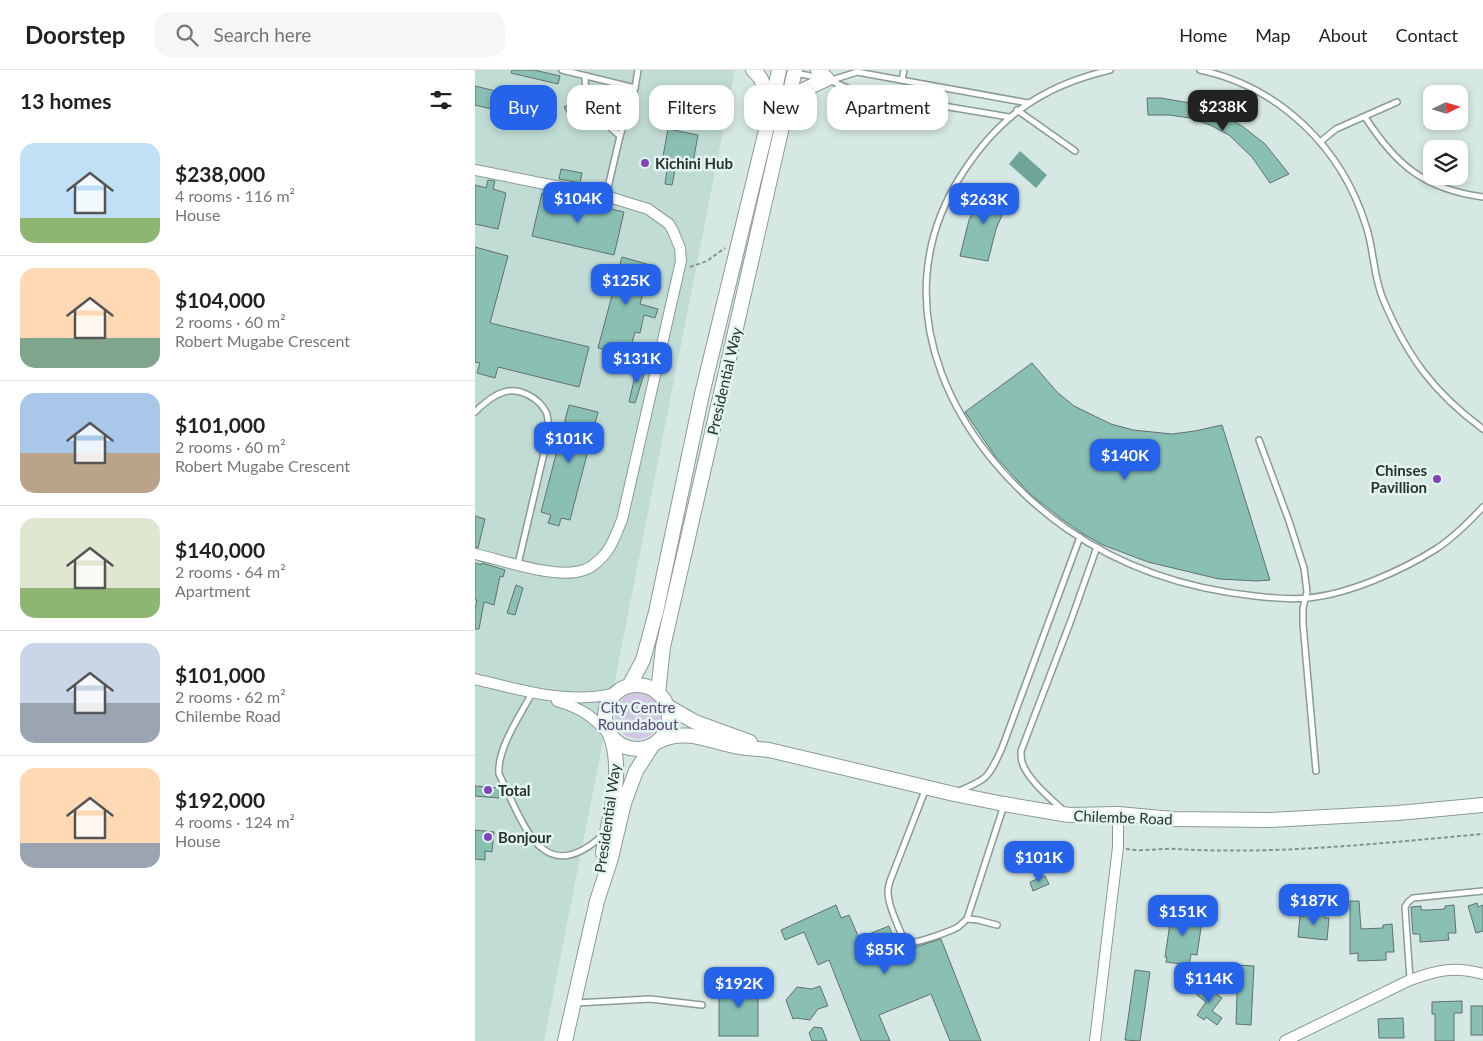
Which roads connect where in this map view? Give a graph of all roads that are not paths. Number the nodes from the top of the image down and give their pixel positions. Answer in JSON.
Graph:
{"nodes":[{"id":1,"x":562,"y":70,"type":"edge"},
{"id":2,"x":637,"y":70,"type":"edge"},
{"id":3,"x":753,"y":70,"type":"edge"},
{"id":4,"x":779,"y":70,"type":"edge"},
{"id":5,"x":905,"y":70,"type":"edge"},
{"id":6,"x":1110,"y":70,"type":"edge"},
{"id":7,"x":1200,"y":70,"type":"edge"},
{"id":8,"x":791,"y":71,"type":"edge"},
{"id":9,"x":585,"y":76,"type":"junction"},
{"id":10,"x":826,"y":77,"type":"edge"},
{"id":11,"x":902,"y":80,"type":"junction"},
{"id":12,"x":585,"y":85,"type":"edge"},
{"id":13,"x":622,"y":85,"type":"edge"},
{"id":14,"x":635,"y":85,"type":"edge"},
{"id":15,"x":790,"y":85,"type":"edge"},
{"id":16,"x":812,"y":85,"type":"edge"},
{"id":17,"x":1397,"y":102,"type":"dead end"},
{"id":18,"x":1028,"y":103,"type":"junction"},
{"id":19,"x":1017,"y":110,"type":"junction"},
{"id":20,"x":1365,"y":117,"type":"junction"},
{"id":21,"x":1009,"y":118,"type":"junction"},
{"id":22,"x":614,"y":130,"type":"edge"},
{"id":23,"x":623,"y":130,"type":"edge"},
{"id":24,"x":783,"y":130,"type":"edge"},
{"id":25,"x":621,"y":136,"type":"junction"},
{"id":26,"x":1320,"y":142,"type":"junction"},
{"id":27,"x":1075,"y":151,"type":"dead end"},
{"id":28,"x":475,"y":170,"type":"edge"},
{"id":29,"x":606,"y":196,"type":"junction"},
{"id":30,"x":1483,"y":197,"type":"edge"},
{"id":31,"x":743,"y":228,"type":"junction"},
{"id":32,"x":475,"y":412,"type":"edge"},
{"id":33,"x":1483,"y":429,"type":"edge"},
{"id":34,"x":1259,"y":440,"type":"dead end"},
{"id":35,"x":1483,"y":507,"type":"edge"},
{"id":36,"x":1080,"y":537,"type":"junction"},
{"id":37,"x":1097,"y":547,"type":"junction"},
{"id":38,"x":475,"y":554,"type":"edge"},
{"id":39,"x":517,"y":564,"type":"junction"},
{"id":40,"x":1305,"y":598,"type":"junction"},
{"id":41,"x":475,"y":679,"type":"edge"},
{"id":42,"x":629,"y":686,"type":"junction"},
{"id":43,"x":532,"y":692,"type":"junction"},
{"id":44,"x":616,"y":693,"type":"junction"},
{"id":45,"x":658,"y":693,"type":"junction"},
{"id":46,"x":667,"y":706,"type":"junction"},
{"id":47,"x":611,"y":736,"type":"junction"},
{"id":48,"x":655,"y":743,"type":"junction"},
{"id":49,"x":769,"y":750,"type":"junction"},
{"id":50,"x":1315,"y":771,"type":"dead end"},
{"id":51,"x":926,"y":787,"type":"junction"},
{"id":52,"x":954,"y":794,"type":"junction"},
{"id":53,"x":1004,"y":804,"type":"junction"},
{"id":54,"x":1483,"y":805,"type":"edge"},
{"id":55,"x":1118,"y":814,"type":"junction"},
{"id":56,"x":1069,"y":815,"type":"junction"},
{"id":57,"x":607,"y":831,"type":"junction"},
{"id":58,"x":1483,"y":891,"type":"edge"},
{"id":59,"x":597,"y":901,"type":"junction"},
{"id":60,"x":967,"y":919,"type":"junction"},
{"id":61,"x":997,"y":925,"type":"dead end"},
{"id":62,"x":1483,"y":974,"type":"edge"},
{"id":63,"x":1410,"y":980,"type":"junction"},
{"id":64,"x":573,"y":1003,"type":"junction"},
{"id":65,"x":702,"y":1005,"type":"dead end"},
{"id":66,"x":565,"y":1041,"type":"edge"},
{"id":67,"x":1095,"y":1041,"type":"edge"},
{"id":68,"x":1285,"y":1041,"type":"edge"}],
"edges":[{"from":1,"to":9,"type":"lane"},
{"from":2,"to":14,"type":"lane"},
{"from":3,"to":31,"type":"main road"},
{"from":4,"to":31,"type":"main road","name":"Presidential Way"},
{"from":5,"to":11,"type":"lane"},
{"from":6,"to":18,"type":"lane"},
{"from":7,"to":26,"type":"lane"},
{"from":8,"to":10,"type":"lane"},
{"from":8,"to":15,"type":"main road","name":"Presidential Way"},
{"from":9,"to":12,"type":"lane"},
{"from":9,"to":13,"type":"lane"},
{"from":10,"to":11,"type":"lane"},
{"from":10,"to":16,"type":"main road"},
{"from":10,"to":21,"type":"lane"},
{"from":11,"to":18,"type":"lane"},
{"from":17,"to":20,"type":"lane"},
{"from":18,"to":19,"type":"lane"},
{"from":19,"to":21,"type":"lane"},
{"from":19,"to":27,"type":"lane"},
{"from":20,"to":26,"type":"lane"},
{"from":20,"to":30,"type":"lane"},
{"from":21,"to":36,"type":"lane"},
{"from":22,"to":25,"type":"lane"},
{"from":23,"to":25,"type":"lane"},
{"from":24,"to":45,"type":"main road","name":"Presidential Way"},
{"from":25,"to":29,"type":"lane"},
{"from":26,"to":33,"type":"lane"},
{"from":28,"to":29,"type":"street"},
{"from":29,"to":39,"type":"street"},
{"from":31,"to":42,"type":"main road","name":"Presidential Way"},
{"from":32,"to":39,"type":"lane"},
{"from":34,"to":40,"type":"lane"},
{"from":35,"to":40,"type":"lane"},
{"from":36,"to":37,"type":"lane"},
{"from":36,"to":52,"type":"lane"},
{"from":37,"to":40,"type":"lane"},
{"from":37,"to":56,"type":"lane"},
{"from":38,"to":39,"type":"street"},
{"from":40,"to":50,"type":"lane"},
{"from":41,"to":43,"type":"street"},
{"from":42,"to":44,"type":"main road"},
{"from":42,"to":45,"type":"main road"},
{"from":43,"to":44,"type":"street"},
{"from":43,"to":47,"type":"street"},
{"from":43,"to":57,"type":"lane"},
{"from":44,"to":47,"type":"main road"},
{"from":45,"to":46,"type":"main road"},
{"from":46,"to":48,"type":"main road"},
{"from":46,"to":49,"type":"main road"},
{"from":47,"to":48,"type":"main road"},
{"from":47,"to":57,"type":"main road","name":"Presidential Way"},
{"from":48,"to":49,"type":"main road"},
{"from":48,"to":59,"type":"main road","name":"Presidential Way"},
{"from":49,"to":51,"type":"main road","name":"Chilembe Road"},
{"from":51,"to":52,"type":"main road","name":"Chilembe Road"},
{"from":51,"to":60,"type":"lane"},
{"from":52,"to":53,"type":"main road","name":"Chilembe Road"},
{"from":53,"to":56,"type":"main road","name":"Chilembe Road"},
{"from":53,"to":60,"type":"lane"},
{"from":54,"to":55,"type":"main road","name":"Chilembe Road"},
{"from":55,"to":56,"type":"main road","name":"Chilembe Road"},
{"from":55,"to":67,"type":"street"},
{"from":57,"to":59,"type":"main road","name":"Presidential Way"},
{"from":58,"to":63,"type":"lane"},
{"from":59,"to":64,"type":"main road","name":"Presidential Way"},
{"from":60,"to":61,"type":"lane"},
{"from":62,"to":63,"type":"street"},
{"from":63,"to":68,"type":"street"},
{"from":64,"to":65,"type":"lane"},
{"from":64,"to":66,"type":"main road","name":"Presidential Way"}]}
